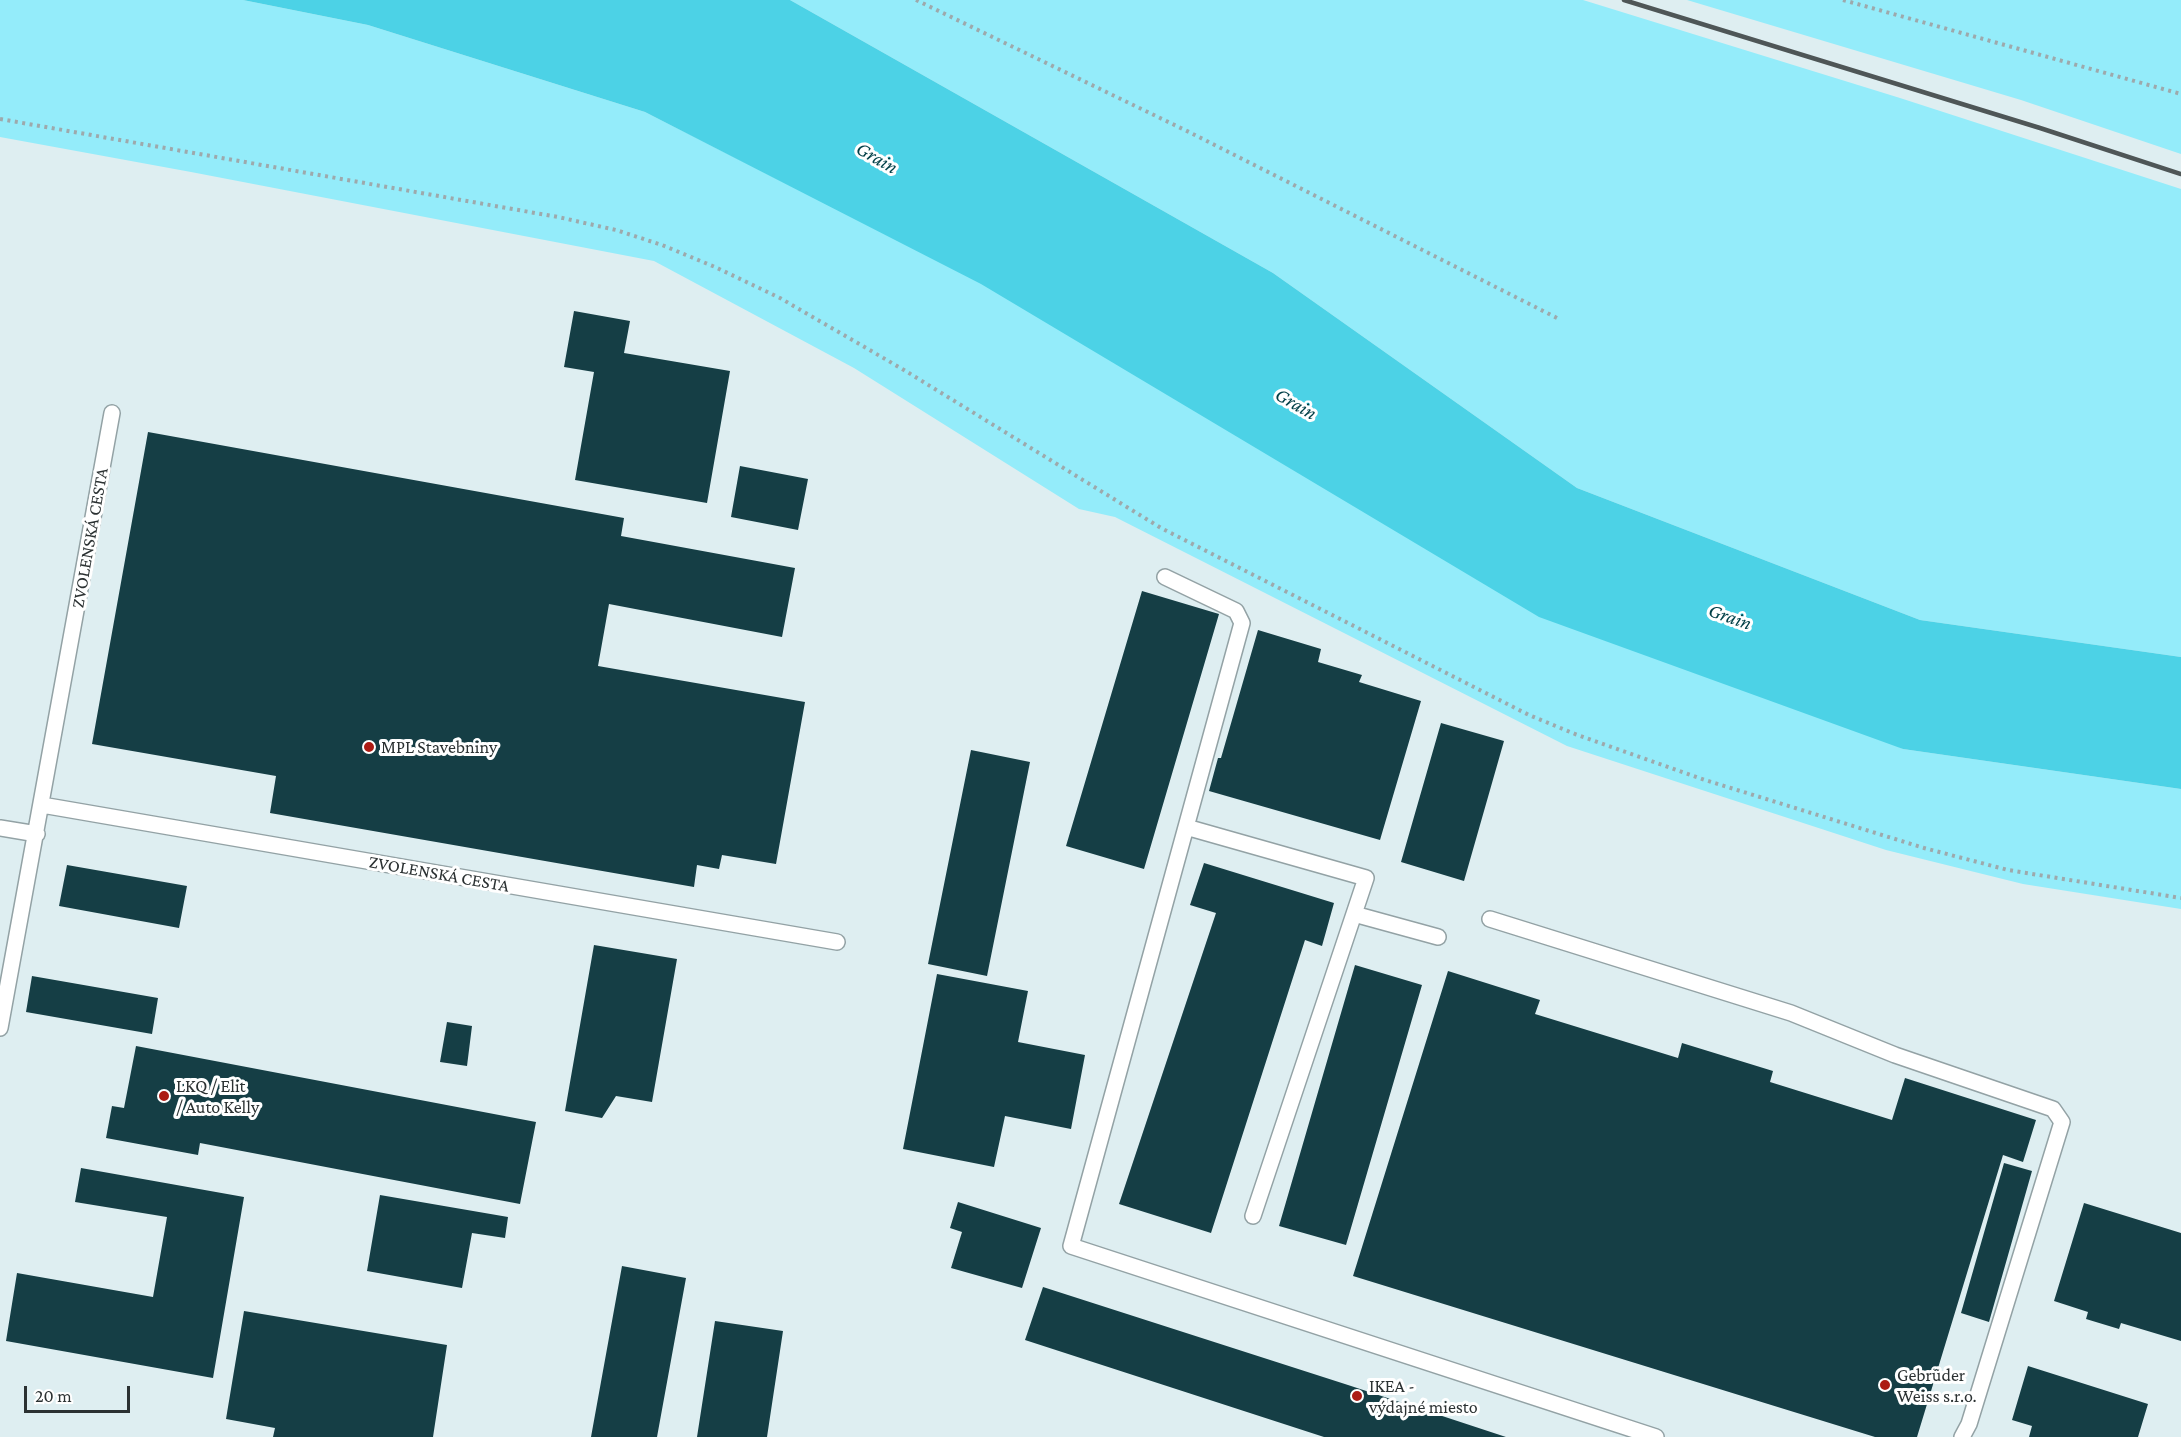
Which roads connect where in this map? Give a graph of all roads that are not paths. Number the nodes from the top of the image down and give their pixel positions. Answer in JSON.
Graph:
{"nodes":[{"id":1,"x":112,"y":413,"type":"dead end"},
{"id":2,"x":1165,"y":577,"type":"dead end"},
{"id":3,"x":42,"y":805,"type":"junction"},
{"id":4,"x":1186,"y":827,"type":"junction"},
{"id":5,"x":0,"y":828,"type":"edge"},
{"id":6,"x":36,"y":834,"type":"junction"},
{"id":7,"x":1354,"y":914,"type":"junction"},
{"id":8,"x":1490,"y":919,"type":"dead end"},
{"id":9,"x":1438,"y":937,"type":"dead end"},
{"id":10,"x":837,"y":942,"type":"dead end"},
{"id":11,"x":0,"y":1028,"type":"edge"},
{"id":12,"x":1253,"y":1216,"type":"dead end"},
{"id":13,"x":1656,"y":1437,"type":"edge"},
{"id":14,"x":1962,"y":1437,"type":"edge"}],
"edges":[{"from":1,"to":3,"type":"lane","name":"ZVOLENSKÁ CESTA"},
{"from":2,"to":4,"type":"lane"},
{"from":3,"to":6,"type":"lane","name":"ZVOLENSKÁ CESTA"},
{"from":3,"to":10,"type":"lane","name":"ZVOLENSKÁ CESTA"},
{"from":4,"to":7,"type":"lane"},
{"from":4,"to":13,"type":"lane"},
{"from":5,"to":6,"type":"lane"},
{"from":6,"to":11,"type":"lane","name":"ZVOLENSKÁ CESTA"},
{"from":7,"to":9,"type":"lane"},
{"from":7,"to":12,"type":"lane"},
{"from":8,"to":14,"type":"lane"}]}
